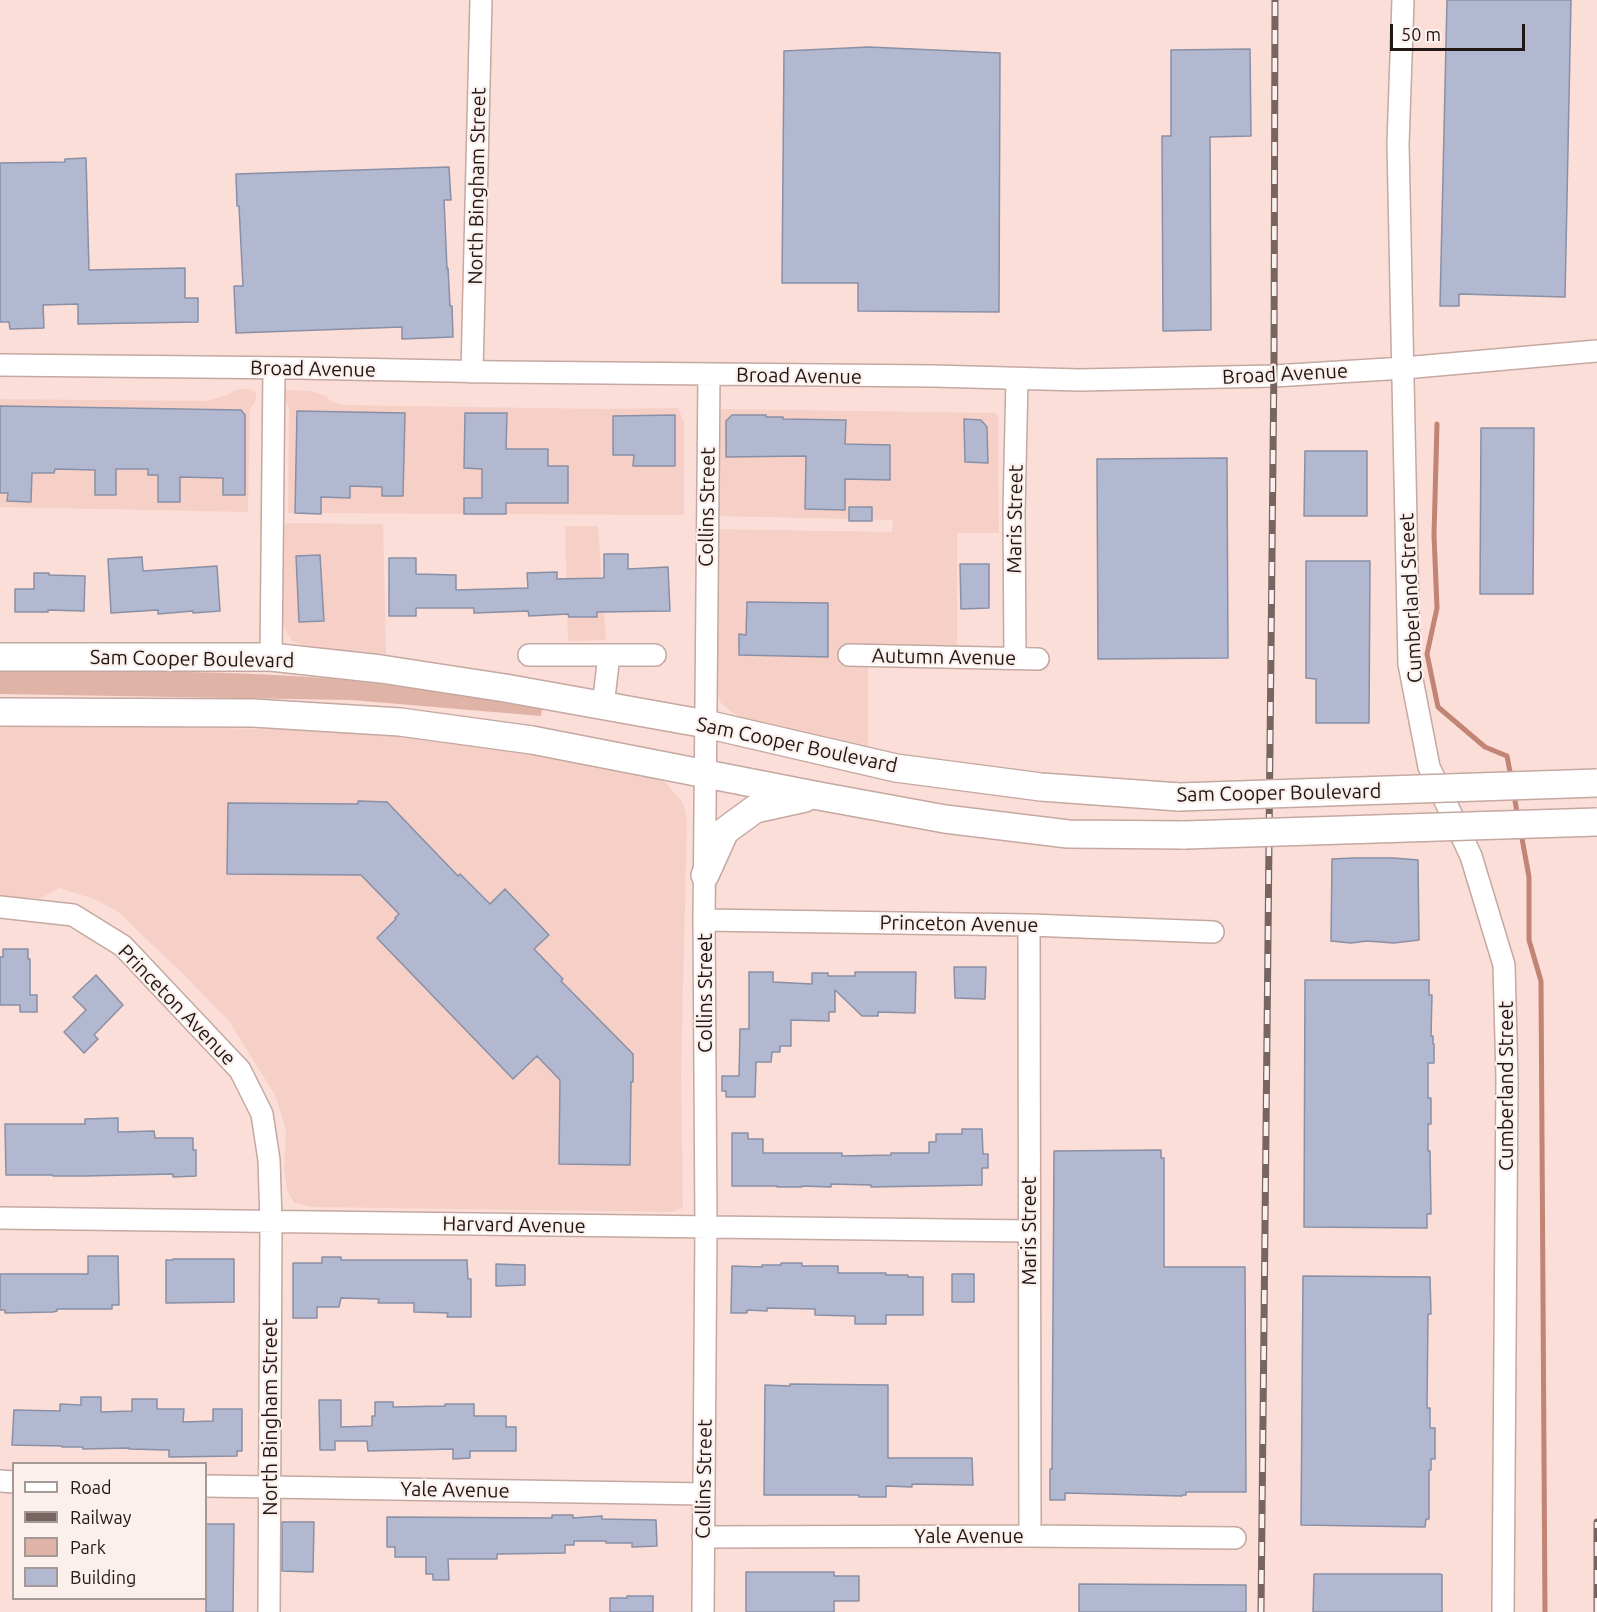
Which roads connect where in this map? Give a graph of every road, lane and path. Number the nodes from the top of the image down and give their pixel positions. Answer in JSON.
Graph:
{"nodes":[{"id":1,"x":481,"y":0,"type":"edge"},
{"id":2,"x":1403,"y":0,"type":"edge"},
{"id":3,"x":1597,"y":351,"type":"edge"},
{"id":4,"x":0,"y":365,"type":"edge"},
{"id":5,"x":273,"y":368,"type":"junction"},
{"id":6,"x":1404,"y":368,"type":"junction"},
{"id":7,"x":472,"y":372,"type":"junction"},
{"id":8,"x":709,"y":375,"type":"junction"},
{"id":9,"x":1017,"y":379,"type":"junction"},
{"id":10,"x":529,"y":655,"type":"dead end"},
{"id":11,"x":609,"y":655,"type":"junction"},
{"id":12,"x":655,"y":655,"type":"dead end"},
{"id":13,"x":849,"y":655,"type":"dead end"},
{"id":14,"x":0,"y":657,"type":"edge"},
{"id":15,"x":271,"y":657,"type":"junction"},
{"id":16,"x":1015,"y":658,"type":"junction"},
{"id":17,"x":1038,"y":658,"type":"dead end"},
{"id":18,"x":603,"y":706,"type":"junction"},
{"id":19,"x":0,"y":712,"type":"edge"},
{"id":20,"x":706,"y":724,"type":"junction"},
{"id":21,"x":705,"y":774,"type":"junction"},
{"id":22,"x":1597,"y":783,"type":"edge"},
{"id":23,"x":819,"y":796,"type":"junction"},
{"id":24,"x":1597,"y":822,"type":"edge"},
{"id":25,"x":705,"y":875,"type":"junction"},
{"id":26,"x":0,"y":907,"type":"edge"},
{"id":27,"x":704,"y":920,"type":"junction"},
{"id":28,"x":1029,"y":926,"type":"junction"},
{"id":29,"x":1213,"y":932,"type":"dead end"},
{"id":30,"x":0,"y":1218,"type":"edge"},
{"id":31,"x":272,"y":1222,"type":"junction"},
{"id":32,"x":706,"y":1227,"type":"junction"},
{"id":33,"x":1028,"y":1231,"type":"junction"},
{"id":34,"x":207,"y":1486,"type":"edge"},
{"id":35,"x":270,"y":1487,"type":"junction"},
{"id":36,"x":704,"y":1494,"type":"junction"},
{"id":37,"x":1030,"y":1536,"type":"junction"},
{"id":38,"x":703,"y":1537,"type":"junction"},
{"id":39,"x":1235,"y":1538,"type":"dead end"},
{"id":40,"x":269,"y":1612,"type":"edge"},
{"id":41,"x":703,"y":1612,"type":"edge"},
{"id":42,"x":1503,"y":1612,"type":"edge"}],
"edges":[{"from":1,"to":7,"type":"street","name":"North Bingham Street"},
{"from":2,"to":6,"type":"street","name":"Cumberland Street"},
{"from":3,"to":6,"type":"street","name":"Broad Avenue"},
{"from":4,"to":5,"type":"street","name":"Broad Avenue"},
{"from":5,"to":7,"type":"street","name":"Broad Avenue"},
{"from":5,"to":15,"type":"street"},
{"from":6,"to":9,"type":"street","name":"Broad Avenue"},
{"from":6,"to":42,"type":"street","name":"Cumberland Street"},
{"from":7,"to":8,"type":"street","name":"Broad Avenue"},
{"from":8,"to":9,"type":"street","name":"Broad Avenue"},
{"from":8,"to":20,"type":"street","name":"Collins Street"},
{"from":9,"to":16,"type":"street","name":"Maris Street"},
{"from":10,"to":11,"type":"street"},
{"from":11,"to":12,"type":"street"},
{"from":11,"to":18,"type":"street"},
{"from":13,"to":16,"type":"street","name":"Autumn Avenue"},
{"from":14,"to":15,"type":"main road","name":"Sam Cooper Boulevard"},
{"from":15,"to":18,"type":"main road","name":"Sam Cooper Boulevard"},
{"from":16,"to":17,"type":"street","name":"Autumn Avenue"},
{"from":18,"to":20,"type":"main road","name":"Sam Cooper Boulevard"},
{"from":19,"to":21,"type":"main road","name":"Sam Cooper Boulevard"},
{"from":20,"to":21,"type":"street","name":"Collins Street"},
{"from":20,"to":22,"type":"main road","name":"Sam Cooper Boulevard","bridge":true},
{"from":21,"to":23,"type":"main road","name":"Sam Cooper Boulevard"},
{"from":21,"to":25,"type":"street","name":"Collins Street"},
{"from":23,"to":24,"type":"main road","name":"Sam Cooper Boulevard","bridge":true},
{"from":23,"to":25,"type":"main road"},
{"from":25,"to":27,"type":"street","name":"Collins Street"},
{"from":26,"to":31,"type":"street","name":"Princeton Avenue"},
{"from":27,"to":28,"type":"street","name":"Princeton Avenue"},
{"from":27,"to":32,"type":"street","name":"Collins Street"},
{"from":28,"to":29,"type":"street","name":"Princeton Avenue"},
{"from":28,"to":33,"type":"street","name":"Maris Street"},
{"from":30,"to":31,"type":"street","name":"Harvard Avenue"},
{"from":31,"to":32,"type":"street","name":"Harvard Avenue"},
{"from":31,"to":35,"type":"street","name":"North Bingham Street"},
{"from":32,"to":33,"type":"street","name":"Harvard Avenue"},
{"from":32,"to":36,"type":"street","name":"Collins Street"},
{"from":33,"to":37,"type":"street","name":"Maris Street"},
{"from":34,"to":35,"type":"street","name":"Yale Avenue"},
{"from":35,"to":36,"type":"street","name":"Yale Avenue"},
{"from":35,"to":40,"type":"street","name":"North Bingham Street"},
{"from":36,"to":38,"type":"street","name":"Collins Street"},
{"from":37,"to":38,"type":"street","name":"Yale Avenue"},
{"from":37,"to":39,"type":"street","name":"Yale Avenue"},
{"from":38,"to":41,"type":"street","name":"Collins Street"}]}
